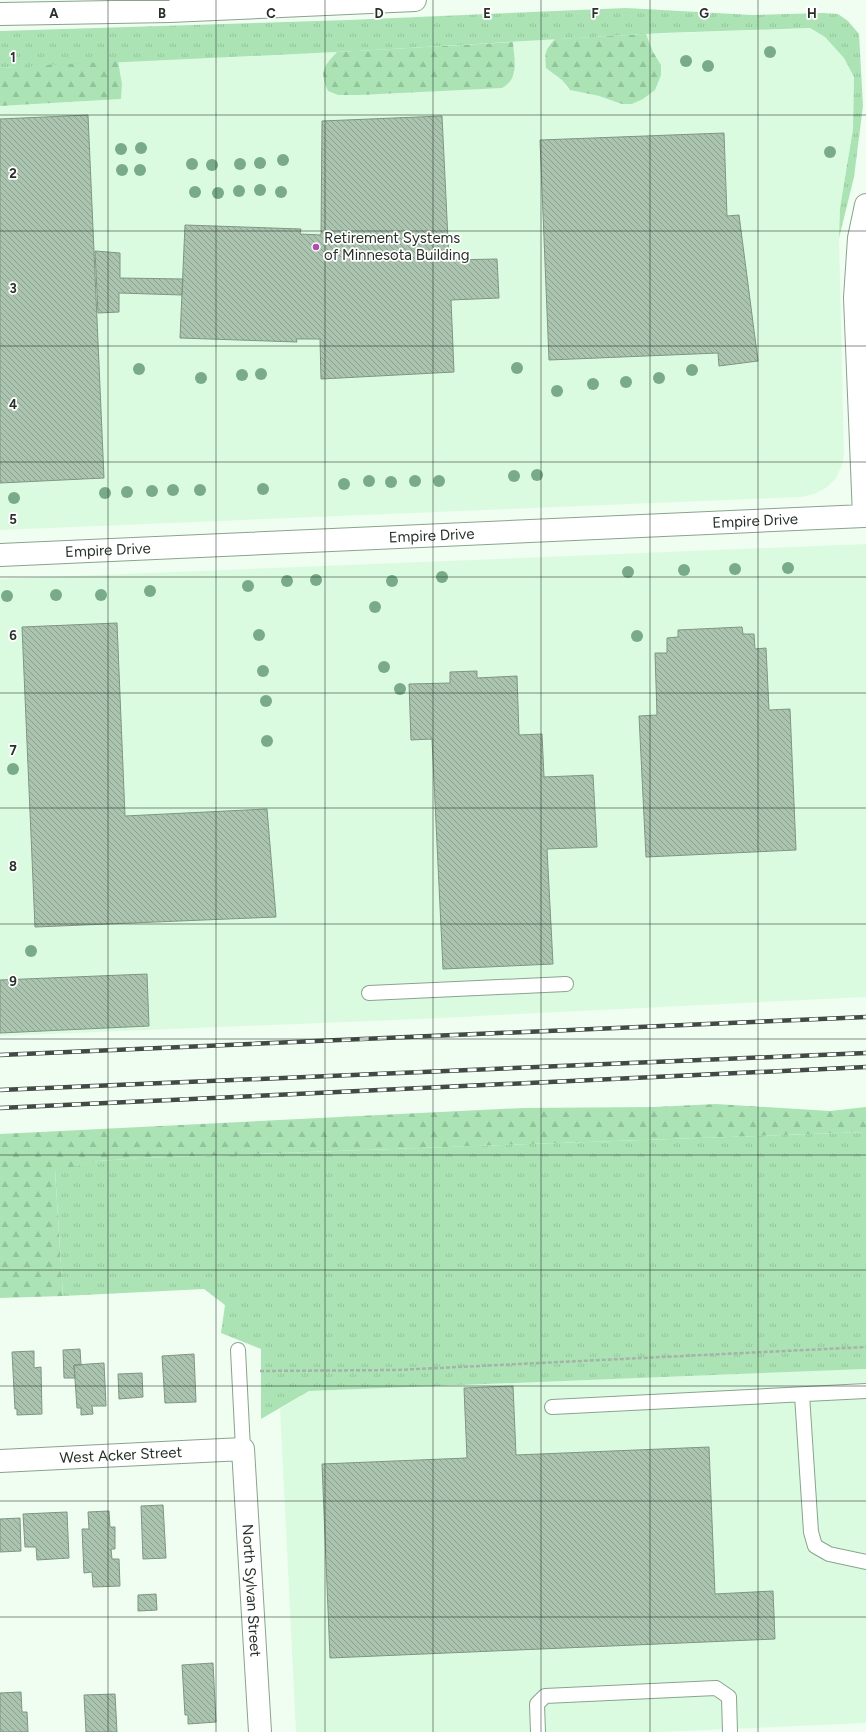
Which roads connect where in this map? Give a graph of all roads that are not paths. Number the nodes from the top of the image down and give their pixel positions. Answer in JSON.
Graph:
{"nodes":[{"id":1,"x":415,"y":0,"type":"edge"},
{"id":2,"x":0,"y":14,"type":"edge"},
{"id":3,"x":866,"y":205,"type":"edge"},
{"id":4,"x":865,"y":516,"type":"edge"},
{"id":5,"x":0,"y":555,"type":"edge"},
{"id":6,"x":566,"y":984,"type":"dead end"},
{"id":7,"x":369,"y":993,"type":"dead end"},
{"id":8,"x":238,"y":1350,"type":"dead end"},
{"id":9,"x":866,"y":1391,"type":"edge"},
{"id":10,"x":802,"y":1395,"type":"junction"},
{"id":11,"x":552,"y":1407,"type":"dead end"},
{"id":12,"x":243,"y":1449,"type":"junction"},
{"id":13,"x":0,"y":1461,"type":"edge"},
{"id":14,"x":866,"y":1562,"type":"edge"},
{"id":15,"x":260,"y":1732,"type":"edge"},
{"id":16,"x":538,"y":1732,"type":"edge"},
{"id":17,"x":730,"y":1732,"type":"edge"}],
"edges":[{"from":1,"to":2,"type":"street"},
{"from":3,"to":4,"type":"street","name":"Empire Drive"},
{"from":4,"to":5,"type":"street","name":"Empire Drive"},
{"from":6,"to":7,"type":"lane"},
{"from":8,"to":12,"type":"lane"},
{"from":9,"to":10,"type":"lane"},
{"from":10,"to":11,"type":"lane"},
{"from":10,"to":14,"type":"lane"},
{"from":12,"to":13,"type":"street","name":"West Acker Street"},
{"from":12,"to":15,"type":"street","name":"North Sylvan Street"},
{"from":16,"to":17,"type":"lane"}]}
